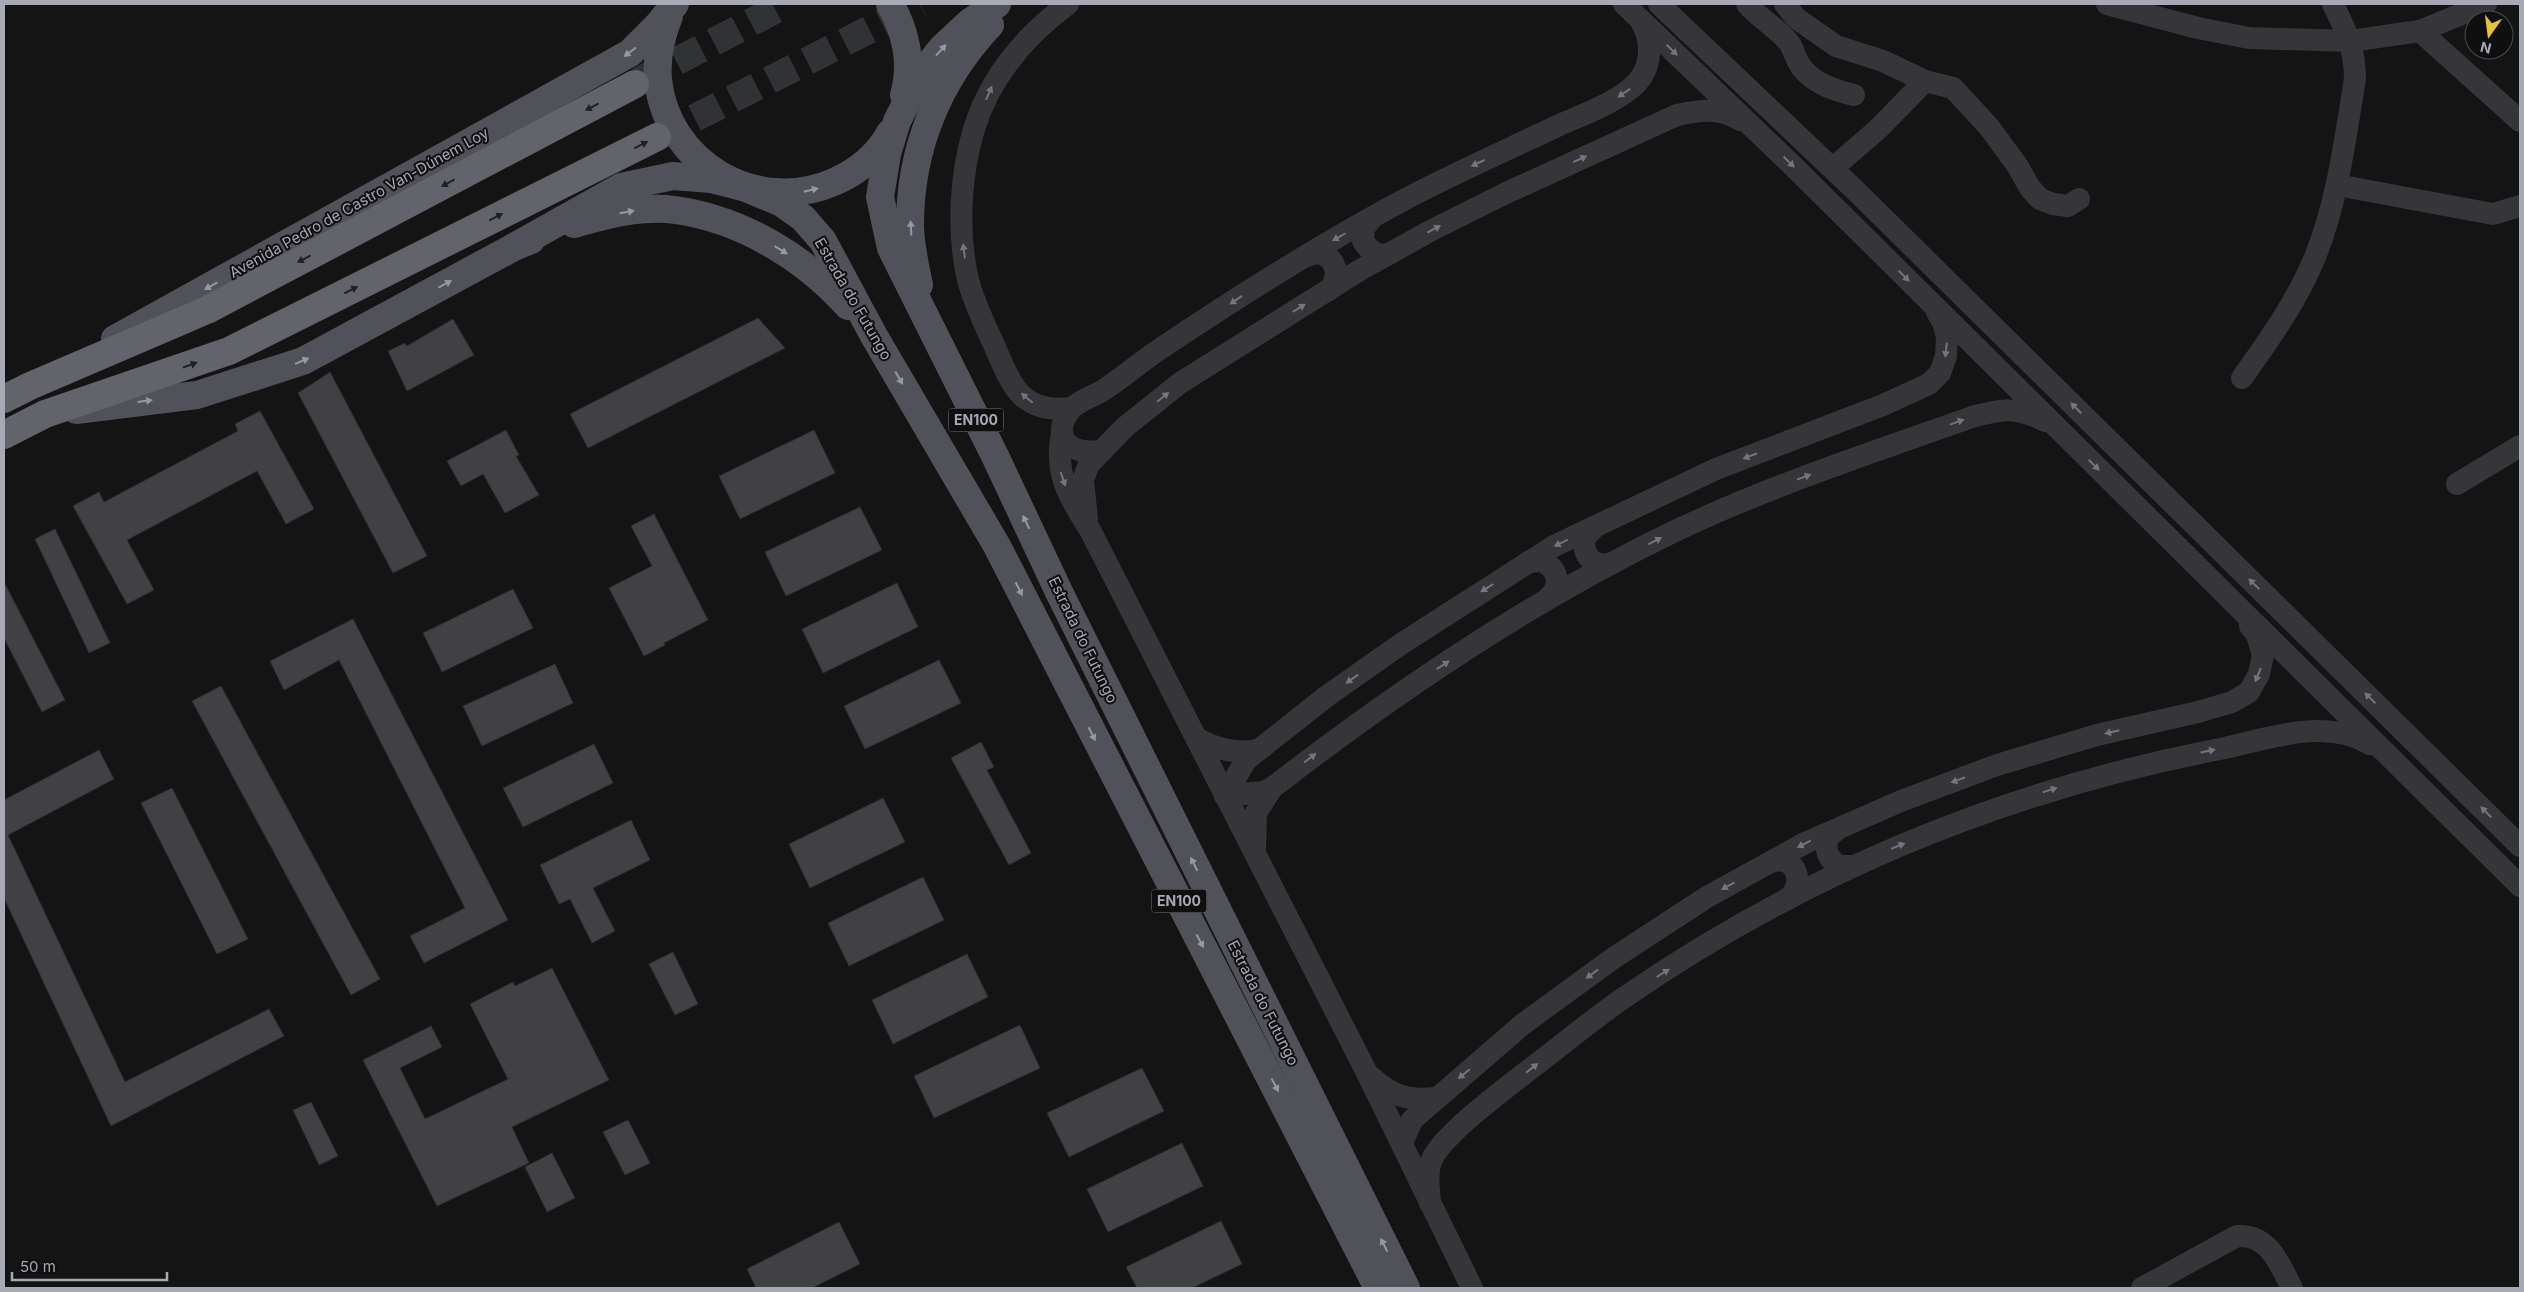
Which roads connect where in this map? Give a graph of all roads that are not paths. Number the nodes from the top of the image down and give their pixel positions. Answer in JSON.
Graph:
{"nodes":[{"id":1,"x":675,"y":4,"type":"edge"},
{"id":2,"x":890,"y":4,"type":"edge"},
{"id":3,"x":998,"y":4,"type":"edge"},
{"id":4,"x":1010,"y":4,"type":"edge"},
{"id":5,"x":1068,"y":4,"type":"edge"},
{"id":6,"x":1624,"y":4,"type":"edge"},
{"id":7,"x":1660,"y":4,"type":"edge"},
{"id":8,"x":1747,"y":4,"type":"edge"},
{"id":9,"x":1785,"y":4,"type":"edge"},
{"id":10,"x":2107,"y":4,"type":"edge"},
{"id":11,"x":2333,"y":4,"type":"edge"},
{"id":12,"x":2486,"y":4,"type":"edge"},
{"id":13,"x":2149,"y":10,"type":"edge"},
{"id":14,"x":1641,"y":20,"type":"junction"},
{"id":15,"x":1815,"y":31,"type":"junction"},
{"id":16,"x":2420,"y":31,"type":"junction"},
{"id":17,"x":2350,"y":41,"type":"junction"},
{"id":18,"x":1790,"y":43,"type":"junction"},
{"id":19,"x":1925,"y":81,"type":"junction"},
{"id":20,"x":635,"y":84,"type":"tunnel mouth"},
{"id":21,"x":1854,"y":96,"type":"dead end"},
{"id":22,"x":897,"y":121,"type":"junction"},
{"id":23,"x":2520,"y":122,"type":"edge"},
{"id":24,"x":1753,"y":128,"type":"junction"},
{"id":25,"x":657,"y":137,"type":"tunnel mouth"},
{"id":26,"x":1833,"y":168,"type":"junction"},
{"id":27,"x":2337,"y":185,"type":"junction"},
{"id":28,"x":746,"y":188,"type":"junction"},
{"id":29,"x":2079,"y":199,"type":"dead end"},
{"id":30,"x":2520,"y":206,"type":"edge"},
{"id":31,"x":1372,"y":218,"type":"junction"},
{"id":32,"x":514,"y":247,"type":"junction"},
{"id":33,"x":1391,"y":253,"type":"junction"},
{"id":34,"x":1307,"y":256,"type":"junction"},
{"id":35,"x":1329,"y":290,"type":"junction"},
{"id":36,"x":1933,"y":305,"type":"junction"},
{"id":37,"x":924,"y":311,"type":"junction"},
{"id":38,"x":874,"y":336,"type":"junction"},
{"id":39,"x":2242,"y":378,"type":"dead end"},
{"id":40,"x":30,"y":386,"type":"junction"},
{"id":41,"x":4,"y":399,"type":"edge"},
{"id":42,"x":1072,"y":408,"type":"junction"},
{"id":43,"x":45,"y":414,"type":"junction"},
{"id":44,"x":1062,"y":432,"type":"junction"},
{"id":45,"x":4,"y":435,"type":"edge"},
{"id":46,"x":2066,"y":436,"type":"junction"},
{"id":47,"x":2520,"y":446,"type":"edge"},
{"id":48,"x":1103,"y":450,"type":"junction"},
{"id":49,"x":2457,"y":484,"type":"dead end"},
{"id":50,"x":1595,"y":527,"type":"junction"},
{"id":51,"x":1090,"y":530,"type":"junction"},
{"id":52,"x":1528,"y":562,"type":"junction"},
{"id":53,"x":1612,"y":564,"type":"junction"},
{"id":54,"x":1548,"y":599,"type":"junction"},
{"id":55,"x":2232,"y":601,"type":"junction"},
{"id":56,"x":1196,"y":738,"type":"junction"},
{"id":57,"x":1257,"y":750,"type":"junction"},
{"id":58,"x":2389,"y":757,"type":"junction"},
{"id":59,"x":1272,"y":788,"type":"junction"},
{"id":60,"x":1225,"y":796,"type":"junction"},
{"id":61,"x":1838,"y":829,"type":"junction"},
{"id":62,"x":2520,"y":846,"type":"edge"},
{"id":63,"x":1256,"y":854,"type":"junction"},
{"id":64,"x":1771,"y":862,"type":"junction"},
{"id":65,"x":1853,"y":866,"type":"junction"},
{"id":66,"x":2520,"y":886,"type":"edge"},
{"id":67,"x":1788,"y":899,"type":"junction"},
{"id":68,"x":1368,"y":1075,"type":"junction"},
{"id":69,"x":1436,"y":1098,"type":"junction"},
{"id":70,"x":1454,"y":1133,"type":"junction"},
{"id":71,"x":1402,"y":1143,"type":"junction"},
{"id":72,"x":1430,"y":1203,"type":"junction"},
{"id":73,"x":1378,"y":1288,"type":"edge"},
{"id":74,"x":1406,"y":1288,"type":"edge"},
{"id":75,"x":1472,"y":1288,"type":"edge"},
{"id":76,"x":2142,"y":1288,"type":"edge"},
{"id":77,"x":2292,"y":1288,"type":"edge"}],
"edges":[{"from":1,"to":28,"type":"main road"},
{"from":1,"to":40,"type":"main road","name":"Avenida Pedro de Castro Van-Dúnem Loy","one_way":true},
{"from":2,"to":22,"type":"main road"},
{"from":22,"to":3,"type":"main road","name":"Estrada do Futungo","one_way":true},
{"from":37,"to":4,"type":"main road","one_way":true},
{"from":42,"to":5,"type":"street","one_way":true},
{"from":6,"to":14,"type":"street"},
{"from":7,"to":26,"type":"street"},
{"from":8,"to":18,"type":"street"},
{"from":9,"to":15,"type":"street"},
{"from":10,"to":13,"type":"street"},
{"from":11,"to":17,"type":"street"},
{"from":12,"to":16,"type":"street"},
{"from":13,"to":17,"type":"street"},
{"from":14,"to":24,"type":"street","one_way":true},
{"from":14,"to":31,"type":"street","one_way":true},
{"from":15,"to":18,"type":"street"},
{"from":15,"to":19,"type":"street"},
{"from":16,"to":17,"type":"street"},
{"from":16,"to":23,"type":"street"},
{"from":17,"to":27,"type":"street"},
{"from":18,"to":21,"type":"street"},
{"from":19,"to":26,"type":"street"},
{"from":19,"to":29,"type":"street"},
{"from":20,"to":40,"type":"highway","name":"Avenida Pedro de Castro Van-Dúnem Loy","one_way":true},
{"from":28,"to":22,"type":"main road","one_way":true},
{"from":22,"to":37,"type":"main road","name":"Estrada do Futungo"},
{"from":33,"to":24,"type":"street","one_way":true},
{"from":24,"to":36,"type":"street","one_way":true},
{"from":43,"to":25,"type":"highway","one_way":true},
{"from":62,"to":26,"type":"street","one_way":true},
{"from":27,"to":30,"type":"street"},
{"from":27,"to":39,"type":"street"},
{"from":28,"to":32,"type":"main road"},
{"from":28,"to":38,"type":"main road","name":"Estrada do Futungo"},
{"from":31,"to":33,"type":"street"},
{"from":31,"to":34,"type":"street","one_way":true},
{"from":32,"to":38,"type":"main road","one_way":true},
{"from":43,"to":32,"type":"main road","one_way":true},
{"from":33,"to":35,"type":"street"},
{"from":34,"to":35,"type":"street"},
{"from":34,"to":42,"type":"street","one_way":true},
{"from":48,"to":35,"type":"street","one_way":true},
{"from":36,"to":46,"type":"street"},
{"from":36,"to":50,"type":"street","one_way":true},
{"from":74,"to":37,"type":"main road","name":"Estrada do Futungo","number":"EN100","one_way":true},
{"from":38,"to":73,"type":"main road","name":"Estrada do Futungo","number":"EN100","one_way":true},
{"from":40,"to":41,"type":"highway","name":"Avenida Pedro de Castro Van-Dúnem Loy"},
{"from":42,"to":44,"type":"street"},
{"from":43,"to":45,"type":"highway"},
{"from":44,"to":48,"type":"street"},
{"from":44,"to":51,"type":"street","one_way":true},
{"from":53,"to":46,"type":"street","one_way":true},
{"from":46,"to":55,"type":"street","one_way":true},
{"from":47,"to":49,"type":"street"},
{"from":48,"to":51,"type":"street"},
{"from":50,"to":52,"type":"street","one_way":true},
{"from":50,"to":53,"type":"street"},
{"from":51,"to":56,"type":"street"},
{"from":52,"to":54,"type":"street"},
{"from":52,"to":57,"type":"street","one_way":true},
{"from":53,"to":54,"type":"street"},
{"from":59,"to":54,"type":"street","one_way":true},
{"from":55,"to":58,"type":"street"},
{"from":55,"to":61,"type":"street","one_way":true},
{"from":56,"to":57,"type":"street"},
{"from":56,"to":60,"type":"street"},
{"from":57,"to":60,"type":"street"},
{"from":65,"to":58,"type":"street","one_way":true},
{"from":58,"to":66,"type":"street"},
{"from":59,"to":60,"type":"street"},
{"from":59,"to":63,"type":"street"},
{"from":60,"to":63,"type":"street"},
{"from":61,"to":64,"type":"street","one_way":true},
{"from":61,"to":65,"type":"street"},
{"from":63,"to":68,"type":"street"},
{"from":64,"to":67,"type":"street"},
{"from":64,"to":69,"type":"street","one_way":true},
{"from":65,"to":67,"type":"street"},
{"from":70,"to":67,"type":"street","one_way":true},
{"from":68,"to":69,"type":"street"},
{"from":68,"to":71,"type":"street"},
{"from":69,"to":71,"type":"street"},
{"from":70,"to":71,"type":"street"},
{"from":70,"to":72,"type":"street"},
{"from":71,"to":72,"type":"street"},
{"from":72,"to":75,"type":"street"},
{"from":76,"to":77,"type":"street"}]}
